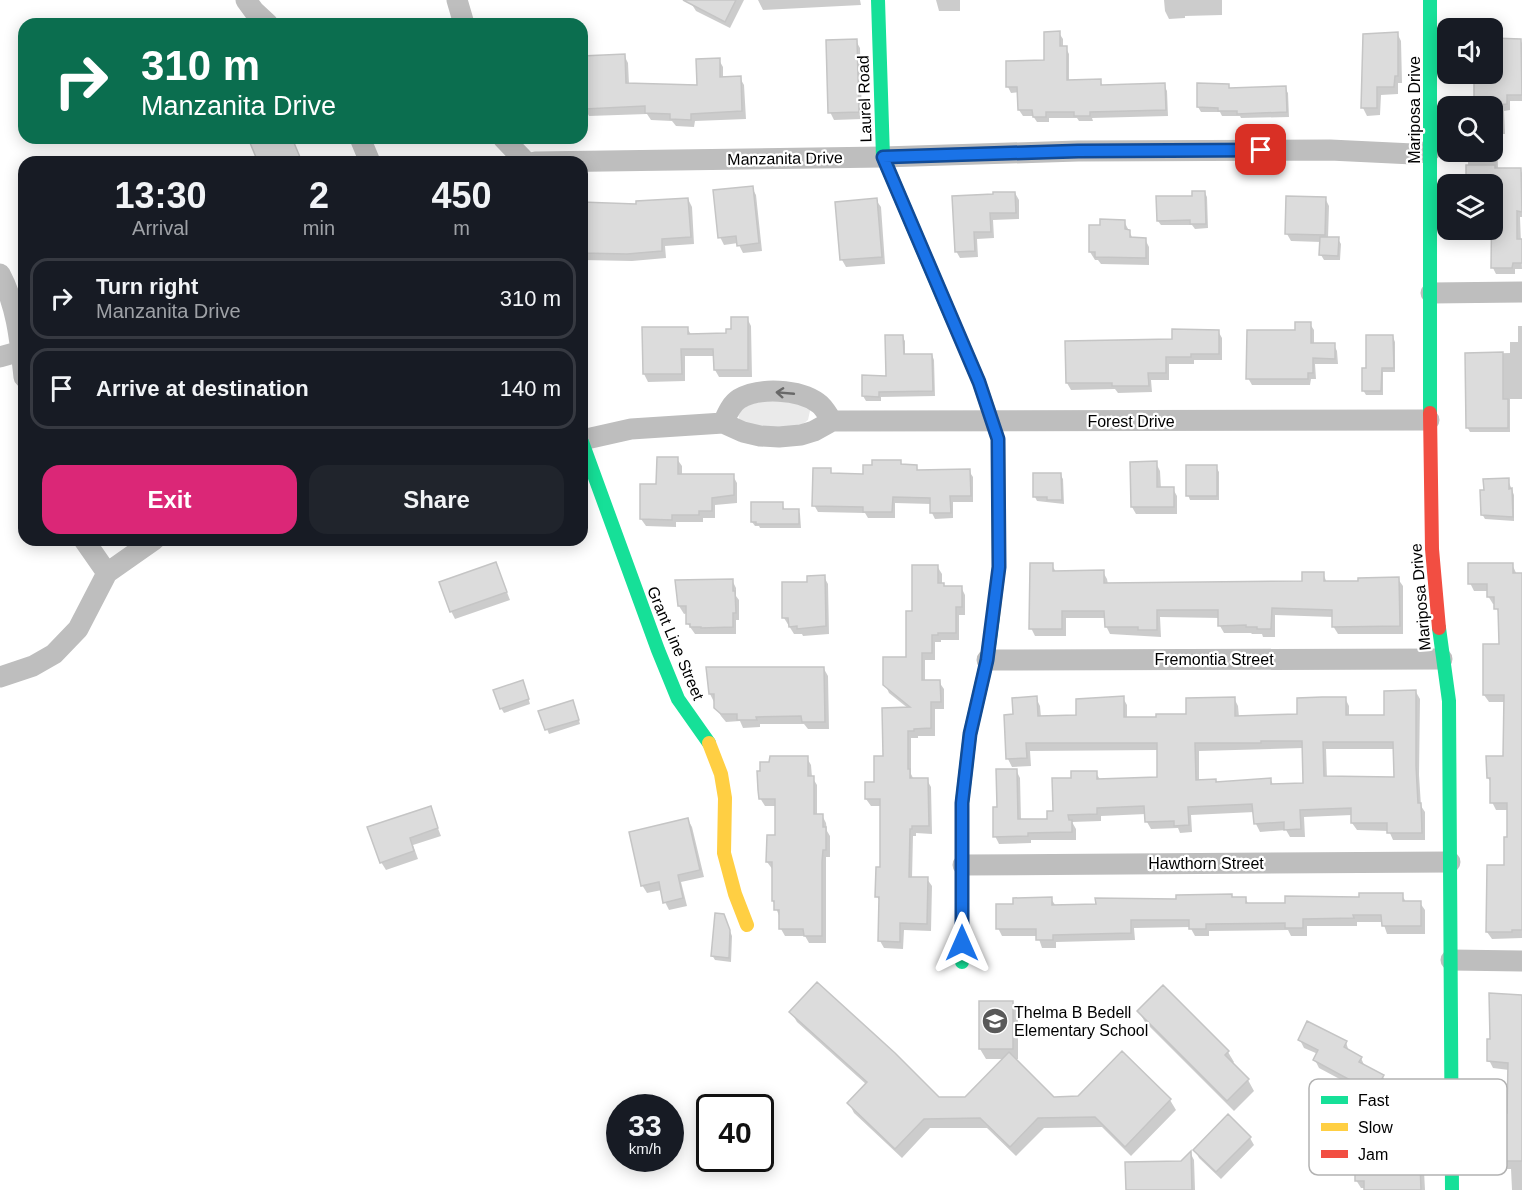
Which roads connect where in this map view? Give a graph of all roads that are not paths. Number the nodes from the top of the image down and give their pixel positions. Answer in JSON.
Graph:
{"nodes":[{"id":1,"x":246,"y":0,"type":"edge"},
{"id":2,"x":457,"y":0,"type":"edge"},
{"id":3,"x":878,"y":0,"type":"edge"},
{"id":4,"x":1430,"y":0,"type":"edge"},
{"id":5,"x":262,"y":18,"type":"edge"},
{"id":6,"x":462,"y":18,"type":"edge"},
{"id":7,"x":509,"y":144,"type":"edge"},
{"id":8,"x":1430,"y":151,"type":"junction"},
{"id":9,"x":520,"y":156,"type":"edge"},
{"id":10,"x":883,"y":157,"type":"junction"},
{"id":11,"x":588,"y":161,"type":"edge"},
{"id":12,"x":0,"y":274,"type":"edge"},
{"id":13,"x":1522,"y":292,"type":"edge"},
{"id":14,"x":1431,"y":293,"type":"junction"},
{"id":15,"x":18,"y":327,"type":"edge"},
{"id":16,"x":18,"y":352,"type":"edge"},
{"id":17,"x":0,"y":357,"type":"edge"},
{"id":18,"x":1429,"y":420,"type":"junction"},
{"id":19,"x":832,"y":422,"type":"junction"},
{"id":20,"x":993,"y":422,"type":"junction"},
{"id":21,"x":723,"y":423,"type":"junction"},
{"id":22,"x":588,"y":440,"type":"edge"},
{"id":23,"x":588,"y":458,"type":"edge"},
{"id":24,"x":88,"y":546,"type":"edge"},
{"id":25,"x":145,"y":546,"type":"edge"},
{"id":26,"x":107,"y":573,"type":"junction"},
{"id":27,"x":1442,"y":659,"type":"junction"},
{"id":28,"x":987,"y":660,"type":"junction"},
{"id":29,"x":0,"y":677,"type":"edge"},
{"id":30,"x":1450,"y":862,"type":"junction"},
{"id":31,"x":963,"y":865,"type":"junction"},
{"id":32,"x":747,"y":925,"type":"dead end"},
{"id":33,"x":1451,"y":960,"type":"junction"},
{"id":34,"x":1522,"y":961,"type":"edge"},
{"id":35,"x":962,"y":962,"type":"dead end"},
{"id":36,"x":1452,"y":1079,"type":"edge"},
{"id":37,"x":1452,"y":1175,"type":"edge"},
{"id":38,"x":1452,"y":1190,"type":"edge"}],
"edges":[{"from":1,"to":5,"type":"street"},
{"from":2,"to":6,"type":"street"},
{"from":3,"to":10,"type":"street","name":"Laurel Road"},
{"from":4,"to":8,"type":"street","name":"Mariposa Drive"},
{"from":7,"to":9,"type":"street"},
{"from":8,"to":10,"type":"street","name":"Manzanita Drive"},
{"from":8,"to":14,"type":"street","name":"Mariposa Drive"},
{"from":10,"to":11,"type":"street","name":"Manzanita Drive"},
{"from":10,"to":20,"type":"street","name":"Laurel Road"},
{"from":12,"to":15,"type":"street"},
{"from":13,"to":14,"type":"street"},
{"from":14,"to":18,"type":"street","name":"Mariposa Drive"},
{"from":16,"to":17,"type":"street"},
{"from":18,"to":20,"type":"street","name":"Forest Drive"},
{"from":18,"to":27,"type":"street","name":"Mariposa Drive"},
{"from":19,"to":20,"type":"street","name":"Forest Drive"},
{"from":19,"to":21,"type":"street","name":"Forest Drive"},
{"from":19,"to":21,"type":"street","one_way":true},
{"from":20,"to":28,"type":"street","name":"Laurel Road"},
{"from":21,"to":22,"type":"street","name":"Forest Drive"},
{"from":23,"to":32,"type":"street","name":"Grant Line Street"},
{"from":24,"to":26,"type":"street"},
{"from":25,"to":26,"type":"street"},
{"from":26,"to":29,"type":"street"},
{"from":27,"to":28,"type":"street","name":"Fremontia Street"},
{"from":27,"to":30,"type":"street","name":"Mariposa Drive"},
{"from":28,"to":31,"type":"street","name":"Laurel Road"},
{"from":30,"to":31,"type":"street","name":"Hawthorn Street"},
{"from":30,"to":33,"type":"street","name":"Mariposa Drive"},
{"from":31,"to":35,"type":"street","name":"Laurel Road"},
{"from":33,"to":34,"type":"street"},
{"from":33,"to":36,"type":"street","name":"Mariposa Drive"},
{"from":37,"to":38,"type":"street","name":"Mariposa Drive"}]}
